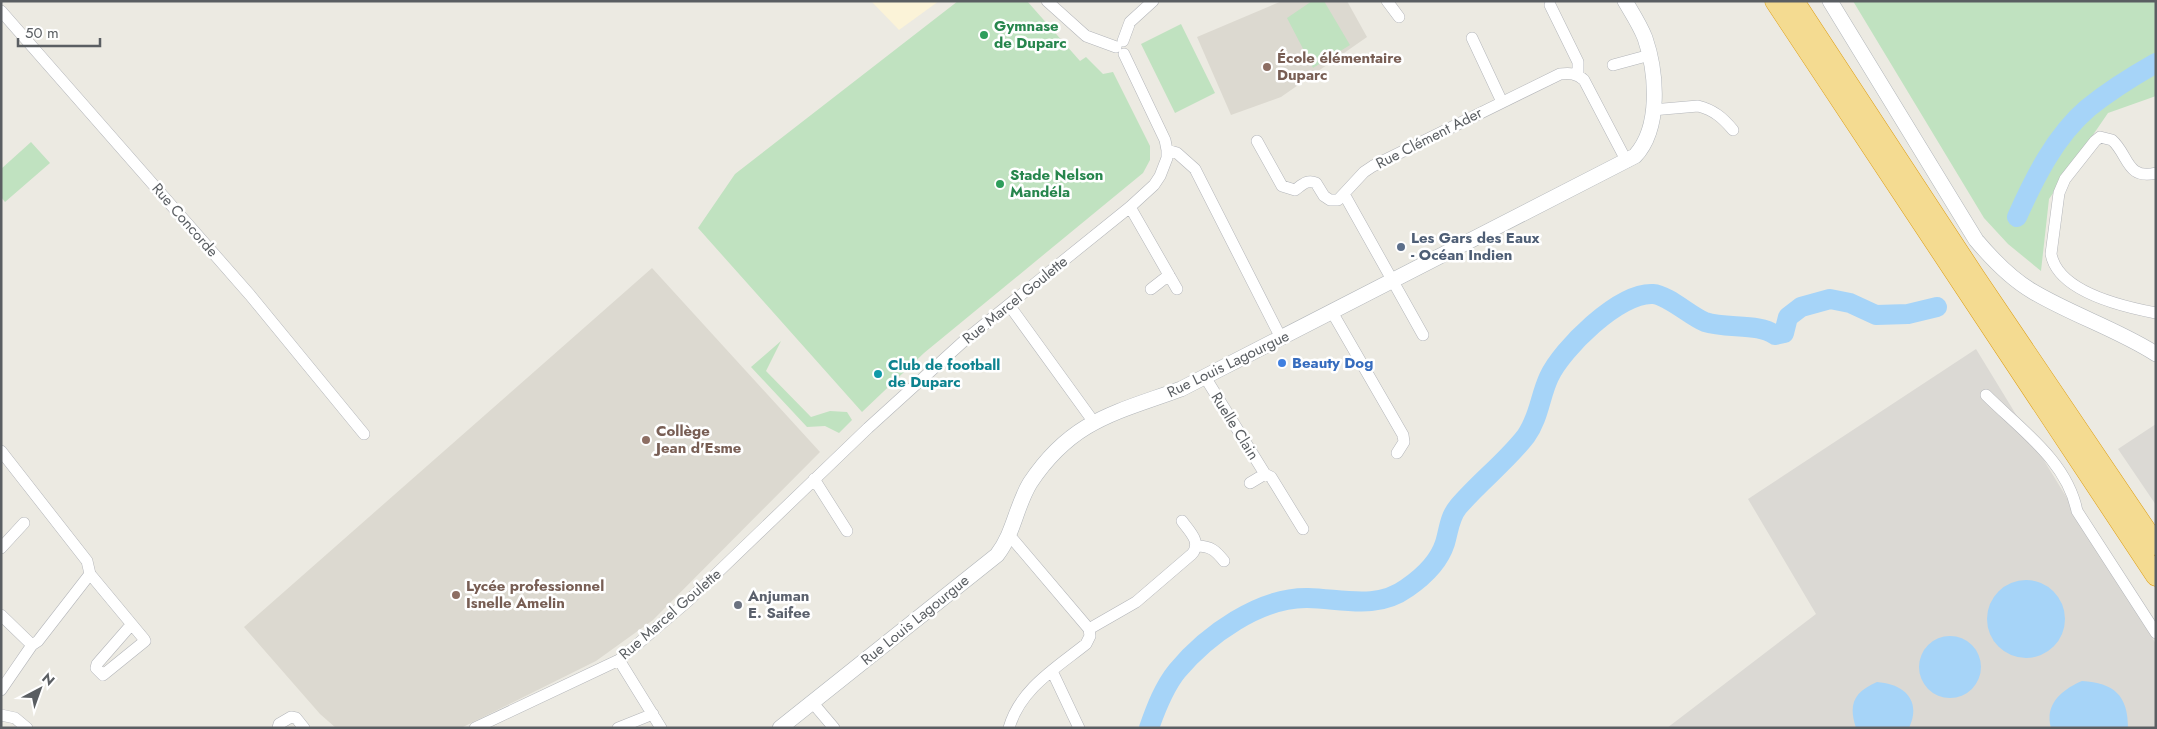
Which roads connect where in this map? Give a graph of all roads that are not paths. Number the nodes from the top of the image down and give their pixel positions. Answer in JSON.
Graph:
{"nodes":[{"id":1,"x":1047,"y":1,"type":"edge"},
{"id":2,"x":1153,"y":1,"type":"edge"},
{"id":3,"x":1387,"y":1,"type":"edge"},
{"id":4,"x":1625,"y":1,"type":"edge"},
{"id":5,"x":1775,"y":1,"type":"edge"},
{"id":6,"x":1794,"y":1,"type":"edge"},
{"id":7,"x":1830,"y":1,"type":"edge"},
{"id":8,"x":1550,"y":4,"type":"dead end"},
{"id":9,"x":1,"y":11,"type":"edge"},
{"id":10,"x":1399,"y":17,"type":"dead end"},
{"id":11,"x":1472,"y":38,"type":"dead end"},
{"id":12,"x":1121,"y":47,"type":"junction"},
{"id":13,"x":1650,"y":55,"type":"junction"},
{"id":14,"x":1613,"y":65,"type":"dead end"},
{"id":15,"x":1578,"y":75,"type":"junction"},
{"id":16,"x":1502,"y":102,"type":"junction"},
{"id":17,"x":1652,"y":110,"type":"junction"},
{"id":18,"x":1733,"y":130,"type":"dead end"},
{"id":19,"x":1257,"y":141,"type":"dead end"},
{"id":20,"x":1167,"y":150,"type":"junction"},
{"id":21,"x":1627,"y":162,"type":"junction"},
{"id":22,"x":2156,"y":173,"type":"edge"},
{"id":23,"x":1344,"y":194,"type":"junction"},
{"id":24,"x":1130,"y":207,"type":"junction"},
{"id":25,"x":1170,"y":275,"type":"junction"},
{"id":26,"x":1392,"y":280,"type":"junction"},
{"id":27,"x":1177,"y":288,"type":"dead end"},
{"id":28,"x":1151,"y":290,"type":"dead end"},
{"id":29,"x":1009,"y":305,"type":"junction"},
{"id":30,"x":1332,"y":312,"type":"junction"},
{"id":31,"x":2156,"y":313,"type":"edge"},
{"id":32,"x":1423,"y":335,"type":"dead end"},
{"id":33,"x":1281,"y":338,"type":"junction"},
{"id":34,"x":2133,"y":340,"type":"junction"},
{"id":35,"x":2156,"y":345,"type":"edge"},
{"id":36,"x":2156,"y":354,"type":"edge"},
{"id":37,"x":1205,"y":377,"type":"junction"},
{"id":38,"x":1986,"y":395,"type":"dead end"},
{"id":39,"x":1094,"y":421,"type":"junction"},
{"id":40,"x":364,"y":434,"type":"dead end"},
{"id":41,"x":1,"y":451,"type":"edge"},
{"id":42,"x":1397,"y":453,"type":"dead end"},
{"id":43,"x":1265,"y":474,"type":"junction"},
{"id":44,"x":814,"y":479,"type":"junction"},
{"id":45,"x":1250,"y":483,"type":"dead end"},
{"id":46,"x":1182,"y":520,"type":"dead end"},
{"id":47,"x":24,"y":524,"type":"dead end"},
{"id":48,"x":1303,"y":529,"type":"dead end"},
{"id":49,"x":847,"y":531,"type":"dead end"},
{"id":50,"x":1010,"y":536,"type":"junction"},
{"id":51,"x":2156,"y":545,"type":"edge"},
{"id":52,"x":1197,"y":546,"type":"junction"},
{"id":53,"x":1,"y":548,"type":"edge"},
{"id":54,"x":1224,"y":561,"type":"dead end"},
{"id":55,"x":90,"y":574,"type":"junction"},
{"id":56,"x":2156,"y":576,"type":"edge"},
{"id":57,"x":1,"y":614,"type":"edge"},
{"id":58,"x":131,"y":625,"type":"junction"},
{"id":59,"x":1089,"y":629,"type":"junction"},
{"id":60,"x":2156,"y":633,"type":"edge"},
{"id":61,"x":32,"y":645,"type":"junction"},
{"id":62,"x":619,"y":660,"type":"junction"},
{"id":63,"x":1052,"y":671,"type":"junction"},
{"id":64,"x":1,"y":690,"type":"edge"},
{"id":65,"x":812,"y":702,"type":"junction"},
{"id":66,"x":653,"y":714,"type":"junction"},
{"id":67,"x":1,"y":715,"type":"edge"},
{"id":68,"x":27,"y":728,"type":"edge"},
{"id":69,"x":278,"y":728,"type":"edge"},
{"id":70,"x":304,"y":728,"type":"edge"},
{"id":71,"x":475,"y":728,"type":"edge"},
{"id":72,"x":618,"y":728,"type":"edge"},
{"id":73,"x":661,"y":728,"type":"edge"},
{"id":74,"x":780,"y":728,"type":"edge"},
{"id":75,"x":834,"y":728,"type":"edge"},
{"id":76,"x":1009,"y":728,"type":"edge"},
{"id":77,"x":1079,"y":728,"type":"edge"}],
"edges":[{"from":1,"to":12,"type":"street"},
{"from":2,"to":12,"type":"street"},
{"from":3,"to":10,"type":"street"},
{"from":4,"to":13,"type":"main road","name":"Rue Louis Lagourgue"},
{"from":5,"to":56,"type":"highway"},
{"from":6,"to":51,"type":"highway"},
{"from":7,"to":34,"type":"main road"},
{"from":8,"to":15,"type":"street"},
{"from":9,"to":40,"type":"street","name":"Rue Concorde"},
{"from":11,"to":16,"type":"street"},
{"from":12,"to":20,"type":"street"},
{"from":13,"to":14,"type":"street"},
{"from":13,"to":17,"type":"main road","name":"Rue Louis Lagourgue"},
{"from":15,"to":16,"type":"street","name":"Rue Clément Ader"},
{"from":15,"to":21,"type":"street"},
{"from":16,"to":23,"type":"street","name":"Rue Clément Ader"},
{"from":17,"to":18,"type":"street"},
{"from":17,"to":21,"type":"main road","name":"Rue Louis Lagourgue"},
{"from":19,"to":23,"type":"street"},
{"from":20,"to":24,"type":"street","name":"Rue Marcel Goulette"},
{"from":20,"to":33,"type":"street"},
{"from":21,"to":26,"type":"main road","name":"Rue Louis Lagourgue"},
{"from":22,"to":31,"type":"street"},
{"from":23,"to":26,"type":"street"},
{"from":24,"to":25,"type":"street"},
{"from":24,"to":29,"type":"street","name":"Rue Marcel Goulette"},
{"from":25,"to":27,"type":"street"},
{"from":25,"to":28,"type":"street"},
{"from":26,"to":30,"type":"main road","name":"Rue Louis Lagourgue"},
{"from":26,"to":32,"type":"street"},
{"from":29,"to":39,"type":"street"},
{"from":29,"to":44,"type":"street","name":"Rue Marcel Goulette"},
{"from":30,"to":33,"type":"main road","name":"Rue Louis Lagourgue"},
{"from":30,"to":42,"type":"street"},
{"from":33,"to":37,"type":"main road","name":"Rue Louis Lagourgue"},
{"from":34,"to":35,"type":"main road"},
{"from":34,"to":36,"type":"main road"},
{"from":37,"to":39,"type":"main road","name":"Rue Louis Lagourgue"},
{"from":37,"to":43,"type":"street","name":"Ruelle Clain"},
{"from":38,"to":60,"type":"street"},
{"from":39,"to":50,"type":"main road","name":"Rue Louis Lagourgue"},
{"from":41,"to":55,"type":"street"},
{"from":43,"to":45,"type":"street","name":"Ruelle Clain"},
{"from":43,"to":48,"type":"street","name":"Ruelle Clain"},
{"from":44,"to":49,"type":"street"},
{"from":44,"to":62,"type":"street","name":"Rue Marcel Goulette"},
{"from":46,"to":52,"type":"street"},
{"from":47,"to":53,"type":"street"},
{"from":50,"to":59,"type":"street"},
{"from":50,"to":65,"type":"main road","name":"Rue Louis Lagourgue"},
{"from":52,"to":54,"type":"street"},
{"from":52,"to":59,"type":"street"},
{"from":55,"to":58,"type":"street"},
{"from":55,"to":61,"type":"street"},
{"from":57,"to":61,"type":"street"},
{"from":58,"to":58,"type":"street"},
{"from":59,"to":63,"type":"street"},
{"from":61,"to":64,"type":"street"},
{"from":62,"to":66,"type":"street"},
{"from":62,"to":71,"type":"street","name":"Rue Marcel Goulette"},
{"from":63,"to":76,"type":"street"},
{"from":63,"to":77,"type":"street"},
{"from":65,"to":74,"type":"main road","name":"Rue Louis Lagourgue"},
{"from":65,"to":75,"type":"street"},
{"from":66,"to":72,"type":"street"},
{"from":66,"to":73,"type":"street"},
{"from":67,"to":68,"type":"street"},
{"from":69,"to":70,"type":"street"}]}
